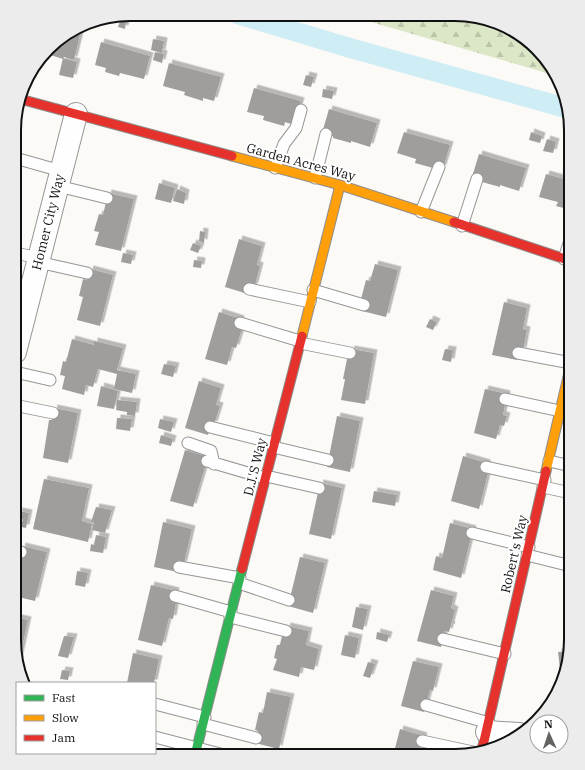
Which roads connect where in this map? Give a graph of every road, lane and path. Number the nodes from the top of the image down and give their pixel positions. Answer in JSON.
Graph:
{"nodes":[{"id":1,"x":25,"y":100,"type":"edge"},
{"id":2,"x":301,"y":110,"type":"dead end"},
{"id":3,"x":76,"y":114,"type":"junction"},
{"id":4,"x":326,"y":134,"type":"dead end"},
{"id":5,"x":21,"y":161,"type":"edge"},
{"id":6,"x":439,"y":167,"type":"dead end"},
{"id":7,"x":275,"y":168,"type":"junction"},
{"id":8,"x":315,"y":178,"type":"junction"},
{"id":9,"x":59,"y":179,"type":"junction"},
{"id":10,"x":477,"y":179,"type":"dead end"},
{"id":11,"x":340,"y":185,"type":"junction"},
{"id":12,"x":106,"y":198,"type":"dead end"},
{"id":13,"x":421,"y":212,"type":"junction"},
{"id":14,"x":462,"y":226,"type":"junction"},
{"id":15,"x":21,"y":255,"type":"edge"},
{"id":16,"x":564,"y":259,"type":"edge"},
{"id":17,"x":39,"y":260,"type":"junction"},
{"id":18,"x":87,"y":273,"type":"dead end"},
{"id":19,"x":249,"y":289,"type":"dead end"},
{"id":20,"x":313,"y":290,"type":"junction"},
{"id":21,"x":310,"y":302,"type":"junction"},
{"id":22,"x":364,"y":305,"type":"dead end"},
{"id":23,"x":21,"y":317,"type":"edge"},
{"id":24,"x":240,"y":323,"type":"dead end"},
{"id":25,"x":300,"y":342,"type":"junction"},
{"id":26,"x":518,"y":353,"type":"dead end"},
{"id":27,"x":350,"y":354,"type":"dead end"},
{"id":28,"x":564,"y":362,"type":"edge"},
{"id":29,"x":21,"y":374,"type":"edge"},
{"id":30,"x":50,"y":380,"type":"dead end"},
{"id":31,"x":564,"y":394,"type":"edge"},
{"id":32,"x":505,"y":399,"type":"dead end"},
{"id":33,"x":21,"y":406,"type":"edge"},
{"id":34,"x":560,"y":411,"type":"junction"},
{"id":35,"x":53,"y":413,"type":"dead end"},
{"id":36,"x":210,"y":427,"type":"dead end"},
{"id":37,"x":188,"y":443,"type":"dead end"},
{"id":38,"x":274,"y":445,"type":"junction"},
{"id":39,"x":328,"y":460,"type":"dead end"},
{"id":40,"x":549,"y":461,"type":"junction"},
{"id":41,"x":564,"y":464,"type":"edge"},
{"id":42,"x":486,"y":467,"type":"dead end"},
{"id":43,"x":266,"y":477,"type":"junction"},
{"id":44,"x":544,"y":484,"type":"junction"},
{"id":45,"x":319,"y":488,"type":"dead end"},
{"id":46,"x":564,"y":491,"type":"edge"},
{"id":47,"x":472,"y":533,"type":"dead end"},
{"id":48,"x":528,"y":551,"type":"junction"},
{"id":49,"x":564,"y":564,"type":"edge"},
{"id":50,"x":179,"y":567,"type":"dead end"},
{"id":51,"x":239,"y":581,"type":"junction"},
{"id":52,"x":175,"y":596,"type":"dead end"},
{"id":53,"x":290,"y":600,"type":"dead end"},
{"id":54,"x":231,"y":615,"type":"junction"},
{"id":55,"x":286,"y":631,"type":"dead end"},
{"id":56,"x":443,"y":639,"type":"dead end"},
{"id":57,"x":505,"y":654,"type":"junction"},
{"id":58,"x":156,"y":704,"type":"edge"},
{"id":59,"x":426,"y":705,"type":"dead end"},
{"id":60,"x":204,"y":720,"type":"junction"},
{"id":61,"x":510,"y":734,"type":"edge"},
{"id":62,"x":486,"y":735,"type":"edge"},
{"id":63,"x":156,"y":737,"type":"edge"},
{"id":64,"x":256,"y":738,"type":"dead end"},
{"id":65,"x":422,"y":741,"type":"dead end"},
{"id":66,"x":190,"y":749,"type":"edge"},
{"id":67,"x":197,"y":749,"type":"edge"},
{"id":68,"x":460,"y":749,"type":"edge"}],
"edges":[{"from":1,"to":3,"type":"street","name":"Garden Acres Way"},
{"from":2,"to":7,"type":"lane"},
{"from":3,"to":7,"type":"street","name":"Garden Acres Way"},
{"from":3,"to":9,"type":"street","name":"Homer City Way"},
{"from":4,"to":8,"type":"lane"},
{"from":5,"to":9,"type":"lane"},
{"from":6,"to":13,"type":"lane"},
{"from":7,"to":8,"type":"street","name":"Garden Acres Way"},
{"from":8,"to":11,"type":"street","name":"Garden Acres Way"},
{"from":9,"to":12,"type":"lane"},
{"from":9,"to":17,"type":"street","name":"Homer City Way"},
{"from":10,"to":14,"type":"lane"},
{"from":11,"to":13,"type":"street","name":"Garden Acres Way"},
{"from":11,"to":20,"type":"street","name":"D.J.'S Way"},
{"from":13,"to":14,"type":"street","name":"Garden Acres Way"},
{"from":14,"to":16,"type":"street","name":"Garden Acres Way"},
{"from":15,"to":17,"type":"lane"},
{"from":17,"to":18,"type":"lane"},
{"from":17,"to":23,"type":"street","name":"Homer City Way"},
{"from":19,"to":21,"type":"lane"},
{"from":20,"to":21,"type":"street","name":"D.J.'S Way"},
{"from":20,"to":22,"type":"lane"},
{"from":21,"to":25,"type":"street","name":"D.J.'S Way"},
{"from":24,"to":25,"type":"lane"},
{"from":25,"to":27,"type":"lane"},
{"from":25,"to":38,"type":"street","name":"D.J.'S Way"},
{"from":26,"to":28,"type":"lane"},
{"from":29,"to":30,"type":"lane"},
{"from":31,"to":34,"type":"street","name":"Robert's Way"},
{"from":32,"to":34,"type":"lane"},
{"from":33,"to":35,"type":"lane"},
{"from":34,"to":40,"type":"street","name":"Robert's Way"},
{"from":36,"to":38,"type":"lane"},
{"from":37,"to":43,"type":"lane"},
{"from":38,"to":39,"type":"lane"},
{"from":38,"to":43,"type":"street","name":"D.J.'S Way"},
{"from":40,"to":41,"type":"lane"},
{"from":40,"to":44,"type":"street","name":"Robert's Way"},
{"from":42,"to":44,"type":"lane"},
{"from":43,"to":45,"type":"lane"},
{"from":43,"to":51,"type":"street","name":"D.J.'S Way"},
{"from":44,"to":46,"type":"lane"},
{"from":44,"to":48,"type":"street","name":"Robert's Way"},
{"from":47,"to":48,"type":"lane"},
{"from":48,"to":49,"type":"lane"},
{"from":48,"to":57,"type":"street","name":"Robert's Way"},
{"from":50,"to":51,"type":"lane"},
{"from":51,"to":53,"type":"lane"},
{"from":51,"to":54,"type":"street","name":"D.J.'S Way"},
{"from":52,"to":54,"type":"lane"},
{"from":54,"to":55,"type":"lane"},
{"from":54,"to":60,"type":"street","name":"D.J.'S Way"},
{"from":56,"to":57,"type":"lane"},
{"from":57,"to":62,"type":"street","name":"Robert's Way"},
{"from":58,"to":60,"type":"lane"},
{"from":59,"to":62,"type":"lane"},
{"from":60,"to":64,"type":"lane"},
{"from":60,"to":67,"type":"street","name":"D.J.'S Way"},
{"from":61,"to":62,"type":"street"},
{"from":63,"to":66,"type":"lane"},
{"from":65,"to":68,"type":"lane"}]}
